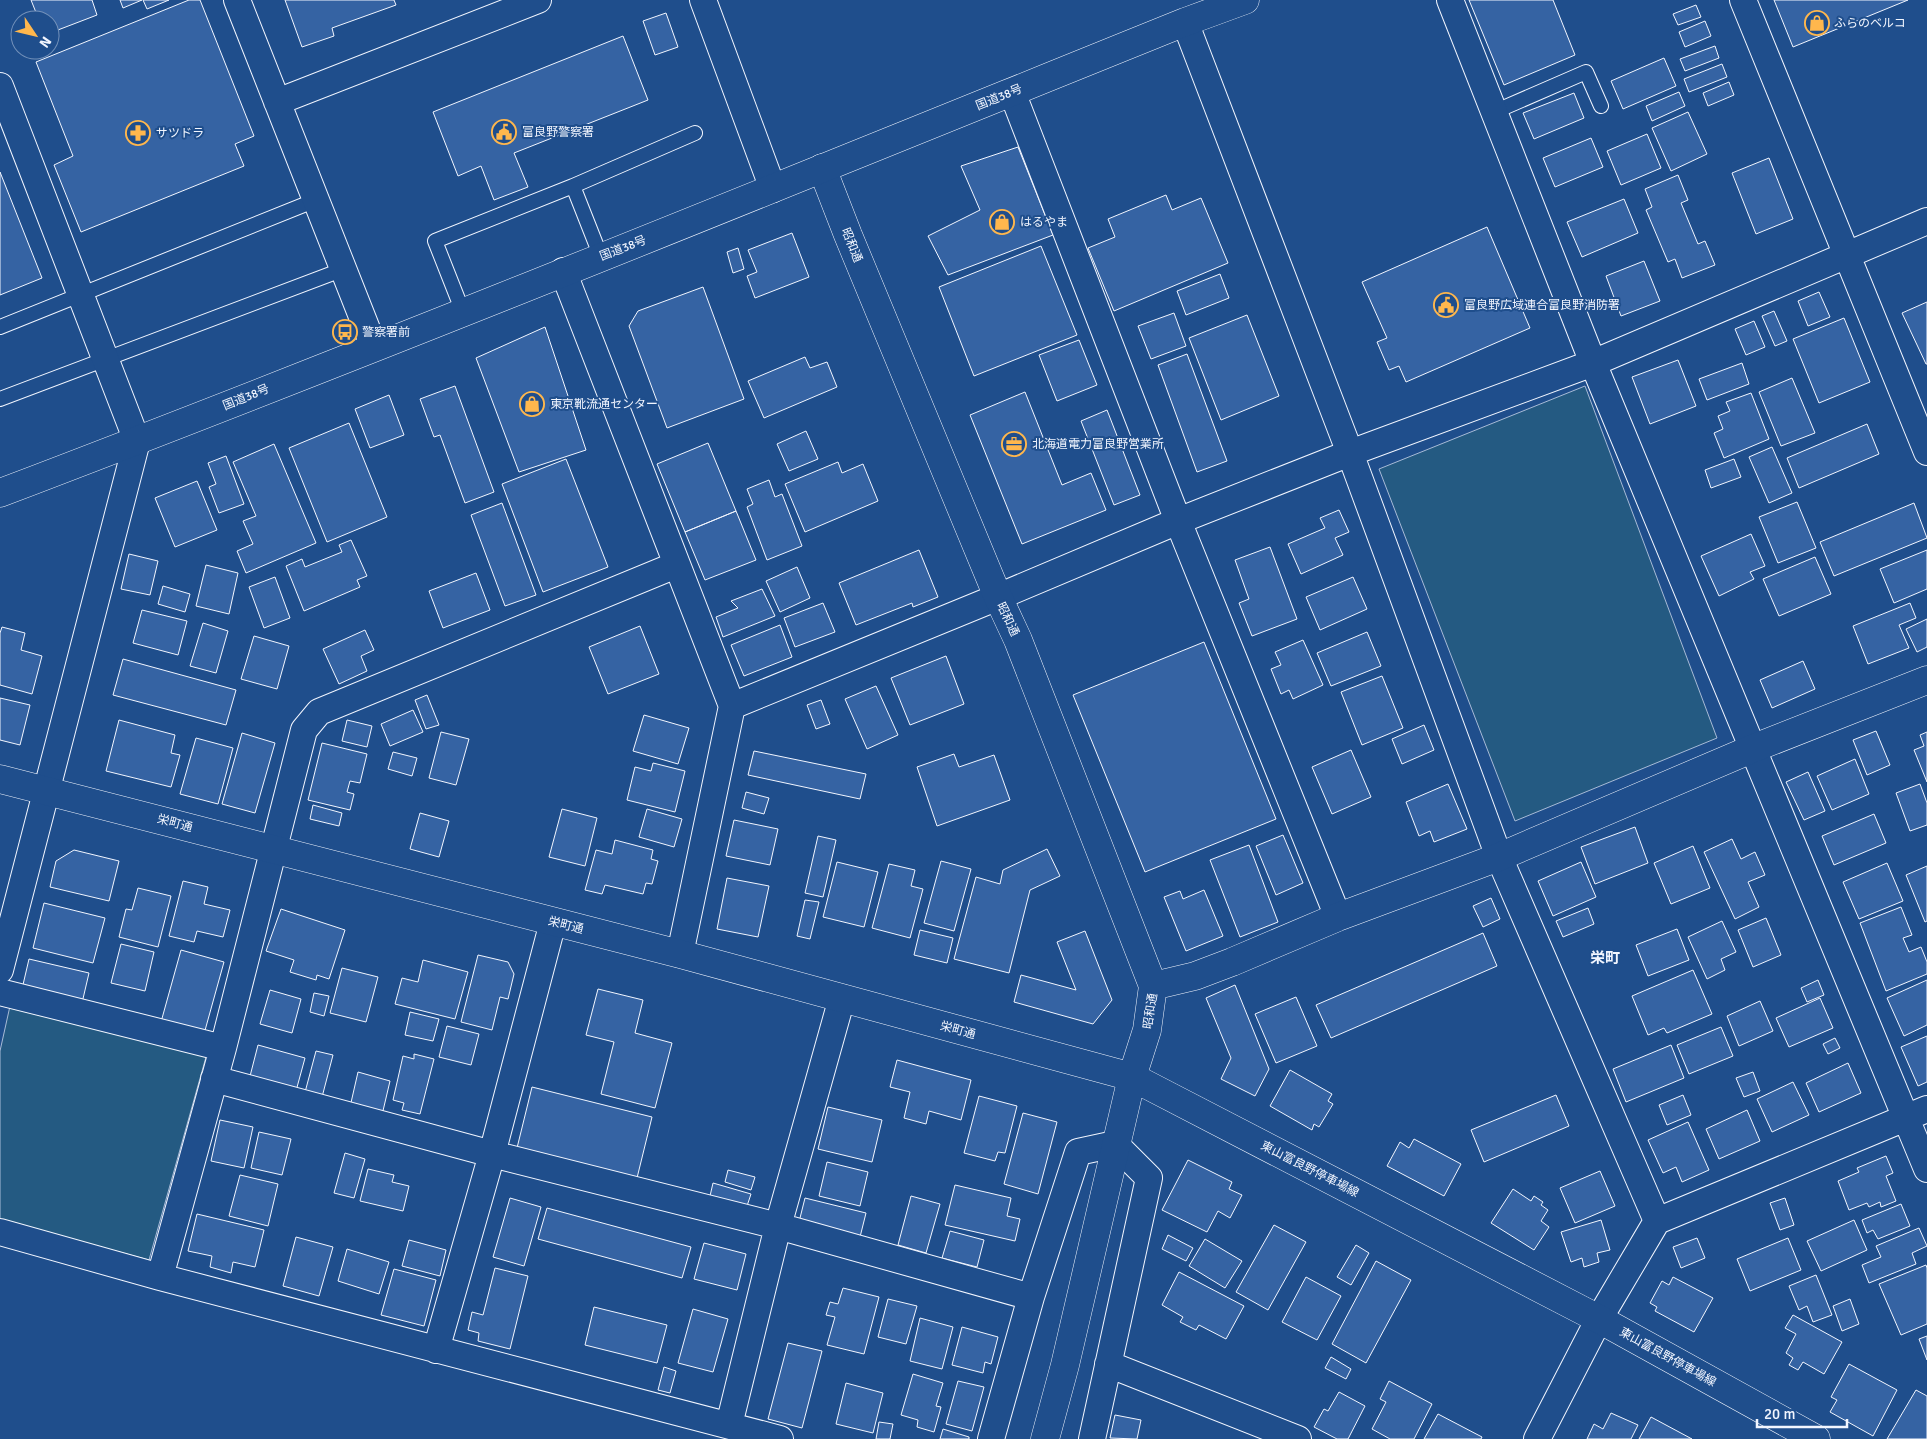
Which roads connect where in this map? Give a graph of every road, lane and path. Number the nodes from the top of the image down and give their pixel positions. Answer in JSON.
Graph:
{"nodes":[{"id":1,"x":237,"y":0,"type":"edge"},
{"id":2,"x":538,"y":0,"type":"edge"},
{"id":3,"x":703,"y":0,"type":"edge"},
{"id":4,"x":1245,"y":0,"type":"edge"},
{"id":5,"x":1450,"y":0,"type":"edge"},
{"id":6,"x":1743,"y":0,"type":"edge"},
{"id":7,"x":1185,"y":22,"type":"junction"},
{"id":8,"x":0,"y":86,"type":"edge"},
{"id":9,"x":1012,"y":92,"type":"junction"},
{"id":10,"x":277,"y":102,"type":"junction"},
{"id":11,"x":1601,"y":106,"type":"dead end"},
{"id":12,"x":1494,"y":112,"type":"junction"},
{"id":13,"x":695,"y":133,"type":"dead end"},
{"id":14,"x":822,"y":168,"type":"junction"},
{"id":15,"x":573,"y":186,"type":"junction"},
{"id":16,"x":773,"y":189,"type":"junction"},
{"id":17,"x":316,"y":200,"type":"junction"},
{"id":18,"x":1927,"y":220,"type":"edge"},
{"id":19,"x":1846,"y":254,"type":"junction"},
{"id":20,"x":601,"y":257,"type":"junction"},
{"id":21,"x":344,"y":269,"type":"junction"},
{"id":22,"x":564,"y":272,"type":"junction"},
{"id":23,"x":80,"y":294,"type":"junction"},
{"id":24,"x":463,"y":312,"type":"junction"},
{"id":25,"x":0,"y":327,"type":"edge"},
{"id":26,"x":374,"y":347,"type":"junction"},
{"id":27,"x":105,"y":359,"type":"junction"},
{"id":28,"x":1593,"y":362,"type":"junction"},
{"id":29,"x":0,"y":399,"type":"edge"},
{"id":30,"x":137,"y":441,"type":"junction"},
{"id":31,"x":1927,"y":452,"type":"edge"},
{"id":32,"x":1350,"y":453,"type":"junction"},
{"id":33,"x":0,"y":494,"type":"edge"},
{"id":34,"x":1178,"y":521,"type":"junction"},
{"id":35,"x":676,"y":565,"type":"junction"},
{"id":36,"x":998,"y":598,"type":"junction"},
{"id":37,"x":1927,"y":680,"type":"edge"},
{"id":38,"x":732,"y":706,"type":"junction"},
{"id":39,"x":1754,"y":748,"type":"junction"},
{"id":40,"x":0,"y":779,"type":"edge"},
{"id":41,"x":46,"y":791,"type":"junction"},
{"id":42,"x":274,"y":849,"type":"junction"},
{"id":43,"x":1499,"y":857,"type":"junction"},
{"id":44,"x":1338,"y":917,"type":"junction"},
{"id":45,"x":553,"y":922,"type":"junction"},
{"id":46,"x":680,"y":954,"type":"junction"},
{"id":47,"x":0,"y":970,"type":"edge"},
{"id":48,"x":1153,"y":986,"type":"junction"},
{"id":49,"x":0,"y":992,"type":"edge"},
{"id":50,"x":842,"y":998,"type":"junction"},
{"id":51,"x":223,"y":1048,"type":"junction"},
{"id":52,"x":1132,"y":1076,"type":"junction"},
{"id":53,"x":214,"y":1079,"type":"junction"},
{"id":54,"x":1916,"y":1113,"type":"edge"},
{"id":55,"x":1115,"y":1144,"type":"junction"},
{"id":56,"x":492,"y":1154,"type":"junction"},
{"id":57,"x":1927,"y":1169,"type":"edge"},
{"id":58,"x":1658,"y":1221,"type":"junction"},
{"id":59,"x":778,"y":1226,"type":"junction"},
{"id":60,"x":0,"y":1232,"type":"edge"},
{"id":61,"x":160,"y":1277,"type":"junction"},
{"id":62,"x":1030,"y":1297,"type":"junction"},
{"id":63,"x":1600,"y":1319,"type":"junction"},
{"id":64,"x":436,"y":1350,"type":"junction"},
{"id":65,"x":1108,"y":1364,"type":"junction"},
{"id":66,"x":729,"y":1426,"type":"junction"},
{"id":67,"x":780,"y":1439,"type":"edge"},
{"id":68,"x":991,"y":1439,"type":"edge"},
{"id":69,"x":1045,"y":1439,"type":"edge"},
{"id":70,"x":1092,"y":1439,"type":"edge"},
{"id":71,"x":1298,"y":1439,"type":"edge"},
{"id":72,"x":1537,"y":1439,"type":"edge"},
{"id":73,"x":1816,"y":1439,"type":"edge"}],
"edges":[{"from":1,"to":10,"type":"street"},
{"from":2,"to":10,"type":"street"},
{"from":3,"to":16,"type":"street"},
{"from":4,"to":7,"type":"main road","name":"国道38号"},
{"from":5,"to":12,"type":"street"},
{"from":6,"to":19,"type":"street"},
{"from":7,"to":9,"type":"main road","name":"国道38号"},
{"from":7,"to":32,"type":"street"},
{"from":8,"to":23,"type":"street"},
{"from":9,"to":14,"type":"main road","name":"国道38号"},
{"from":9,"to":34,"type":"street"},
{"from":10,"to":17,"type":"street"},
{"from":11,"to":12,"type":"lane"},
{"from":12,"to":28,"type":"street"},
{"from":13,"to":15,"type":"lane"},
{"from":14,"to":16,"type":"main road","name":"国道38号"},
{"from":14,"to":36,"type":"main road","name":"昭和通"},
{"from":15,"to":20,"type":"lane"},
{"from":15,"to":24,"type":"lane"},
{"from":16,"to":20,"type":"main road","name":"国道38号"},
{"from":17,"to":21,"type":"street"},
{"from":17,"to":23,"type":"lane"},
{"from":18,"to":19,"type":"street"},
{"from":19,"to":28,"type":"street"},
{"from":19,"to":31,"type":"street"},
{"from":20,"to":22,"type":"main road","name":"国道38号"},
{"from":21,"to":26,"type":"street"},
{"from":21,"to":27,"type":"lane"},
{"from":22,"to":24,"type":"main road","name":"国道38号"},
{"from":22,"to":35,"type":"street"},
{"from":23,"to":25,"type":"lane"},
{"from":23,"to":27,"type":"street"},
{"from":24,"to":26,"type":"main road","name":"国道38号"},
{"from":26,"to":30,"type":"main road","name":"国道38号"},
{"from":27,"to":29,"type":"lane"},
{"from":27,"to":30,"type":"street"},
{"from":28,"to":32,"type":"street"},
{"from":28,"to":39,"type":"street"},
{"from":30,"to":33,"type":"main road","name":"国道38号"},
{"from":30,"to":41,"type":"street"},
{"from":32,"to":34,"type":"street"},
{"from":32,"to":43,"type":"street"},
{"from":34,"to":36,"type":"street"},
{"from":34,"to":44,"type":"street"},
{"from":35,"to":38,"type":"street"},
{"from":35,"to":42,"type":"street"},
{"from":36,"to":38,"type":"street"},
{"from":36,"to":48,"type":"main road","name":"昭和通"},
{"from":37,"to":39,"type":"main road"},
{"from":38,"to":46,"type":"street"},
{"from":39,"to":43,"type":"main road"},
{"from":39,"to":54,"type":"street"},
{"from":40,"to":41,"type":"main road","name":"栄町通"},
{"from":41,"to":42,"type":"main road","name":"栄町通"},
{"from":41,"to":47,"type":"street"},
{"from":42,"to":45,"type":"main road","name":"栄町通"},
{"from":42,"to":51,"type":"street"},
{"from":43,"to":44,"type":"main road"},
{"from":43,"to":58,"type":"street"},
{"from":44,"to":48,"type":"main road"},
{"from":45,"to":46,"type":"main road","name":"栄町通"},
{"from":45,"to":56,"type":"street"},
{"from":46,"to":50,"type":"main road","name":"栄町通"},
{"from":48,"to":52,"type":"main road","name":"昭和通"},
{"from":49,"to":51,"type":"street"},
{"from":50,"to":52,"type":"main road","name":"栄町通"},
{"from":50,"to":59,"type":"street"},
{"from":51,"to":53,"type":"street"},
{"from":52,"to":55,"type":"main road"},
{"from":52,"to":63,"type":"main road","name":"東山富良野停車場線"},
{"from":53,"to":56,"type":"street"},
{"from":53,"to":61,"type":"street"},
{"from":54,"to":57,"type":"street"},
{"from":54,"to":58,"type":"street"},
{"from":55,"to":62,"type":"street"},
{"from":55,"to":65,"type":"street"},
{"from":55,"to":69,"type":"main road"},
{"from":56,"to":59,"type":"street"},
{"from":56,"to":64,"type":"street"},
{"from":58,"to":63,"type":"street"},
{"from":59,"to":62,"type":"street"},
{"from":59,"to":66,"type":"street"},
{"from":60,"to":61,"type":"street"},
{"from":61,"to":64,"type":"street"},
{"from":62,"to":68,"type":"street"},
{"from":63,"to":72,"type":"street"},
{"from":63,"to":73,"type":"main road","name":"東山富良野停車場線"},
{"from":64,"to":66,"type":"street"},
{"from":65,"to":70,"type":"street"},
{"from":65,"to":71,"type":"street"},
{"from":66,"to":67,"type":"street"}]}
